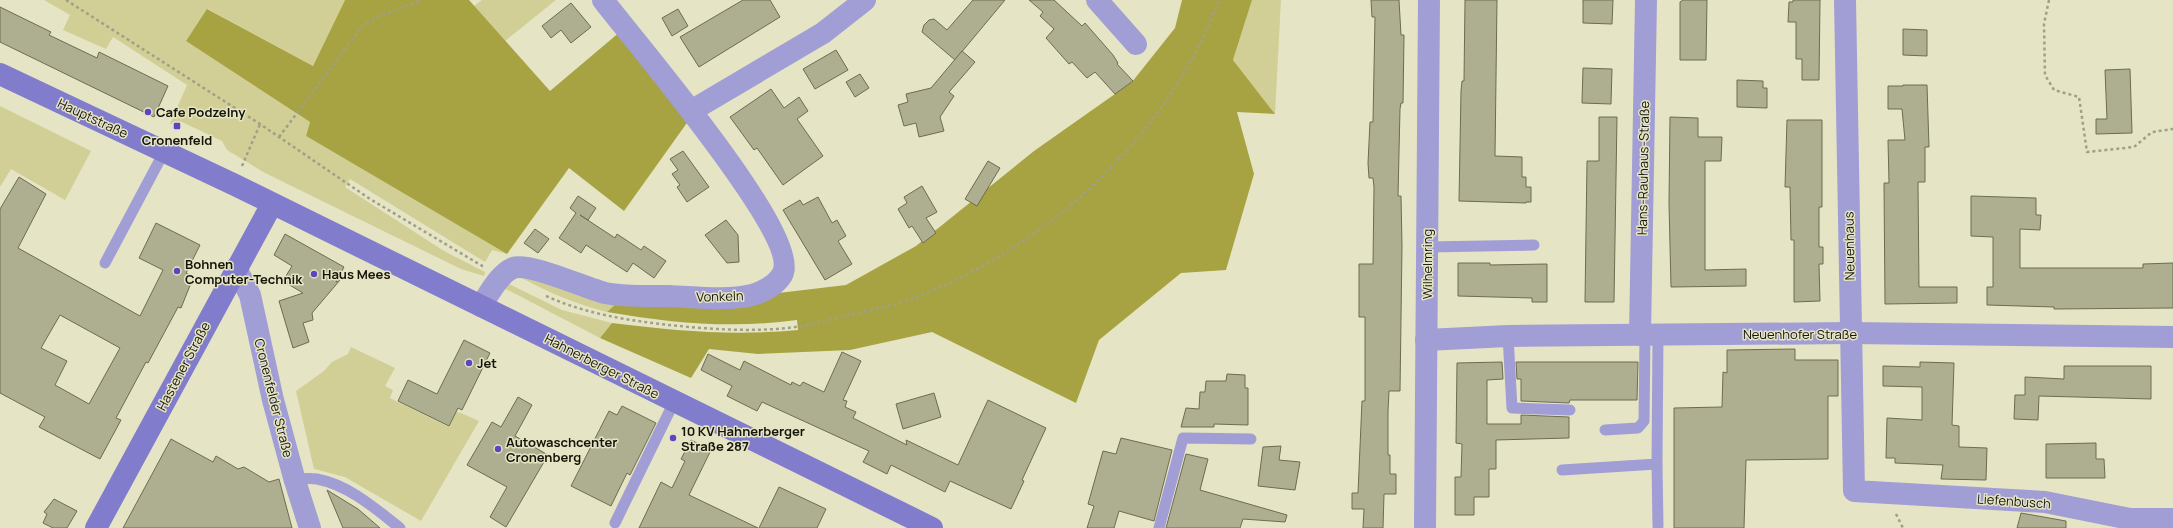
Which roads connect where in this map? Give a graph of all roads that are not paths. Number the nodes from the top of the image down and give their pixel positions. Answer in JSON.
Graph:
{"nodes":[{"id":1,"x":603,"y":0,"type":"edge"},
{"id":2,"x":865,"y":0,"type":"edge"},
{"id":3,"x":1097,"y":0,"type":"edge"},
{"id":4,"x":1429,"y":0,"type":"edge"},
{"id":5,"x":1646,"y":0,"type":"edge"},
{"id":6,"x":1845,"y":0,"type":"edge"},
{"id":7,"x":1136,"y":44,"type":"dead end"},
{"id":8,"x":0,"y":74,"type":"edge"},
{"id":9,"x":691,"y":111,"type":"junction"},
{"id":10,"x":164,"y":152,"type":"junction"},
{"id":11,"x":272,"y":204,"type":"junction"},
{"id":12,"x":1534,"y":245,"type":"dead end"},
{"id":13,"x":1427,"y":247,"type":"junction"},
{"id":14,"x":105,"y":262,"type":"dead end"},
{"id":15,"x":236,"y":268,"type":"junction"},
{"id":16,"x":481,"y":306,"type":"junction"},
{"id":17,"x":1851,"y":333,"type":"junction"},
{"id":18,"x":1648,"y":335,"type":"junction"},
{"id":19,"x":1508,"y":336,"type":"junction"},
{"id":20,"x":2173,"y":337,"type":"edge"},
{"id":21,"x":1426,"y":340,"type":"junction"},
{"id":22,"x":674,"y":402,"type":"junction"},
{"id":23,"x":1570,"y":410,"type":"dead end"},
{"id":24,"x":1605,"y":430,"type":"dead end"},
{"id":25,"x":1251,"y":439,"type":"dead end"},
{"id":26,"x":1657,"y":464,"type":"junction"},
{"id":27,"x":1562,"y":470,"type":"dead end"},
{"id":28,"x":295,"y":479,"type":"junction"},
{"id":29,"x":1854,"y":491,"type":"joint"},
{"id":30,"x":2173,"y":519,"type":"edge"},
{"id":31,"x":615,"y":523,"type":"dead end"},
{"id":32,"x":1658,"y":526,"type":"dead end"},
{"id":33,"x":96,"y":528,"type":"edge"},
{"id":34,"x":310,"y":528,"type":"edge"},
{"id":35,"x":400,"y":528,"type":"edge"},
{"id":36,"x":932,"y":528,"type":"edge"},
{"id":37,"x":1159,"y":528,"type":"edge"},
{"id":38,"x":1425,"y":528,"type":"edge"}],
"edges":[{"from":1,"to":9,"type":"street","name":"Vonkeln"},
{"from":2,"to":9,"type":"street"},
{"from":3,"to":7,"type":"street"},
{"from":4,"to":13,"type":"street","name":"Wilhelmring"},
{"from":5,"to":18,"type":"street","name":"Hans-Rauhaus-Straße"},
{"from":6,"to":17,"type":"street","name":"Neuenhaus"},
{"from":8,"to":10,"type":"main road","name":"Hauptstraße"},
{"from":9,"to":16,"type":"street","name":"Vonkeln"},
{"from":10,"to":11,"type":"main road","name":"Hauptstraße"},
{"from":10,"to":14,"type":"lane"},
{"from":11,"to":15,"type":"main road","name":"Hastener Straße"},
{"from":11,"to":16,"type":"main road","name":"Hahnerberger Straße"},
{"from":12,"to":13,"type":"lane"},
{"from":13,"to":21,"type":"street","name":"Wilhelmring"},
{"from":15,"to":28,"type":"street","name":"Cronenfelder Straße"},
{"from":15,"to":33,"type":"main road","name":"Hastener Straße"},
{"from":16,"to":22,"type":"main road","name":"Hahnerberger Straße"},
{"from":17,"to":18,"type":"street","name":"Neuenhofer Straße"},
{"from":17,"to":20,"type":"street","name":"Neuenhofer Straße"},
{"from":17,"to":29,"type":"street","name":"Neuenhaus"},
{"from":18,"to":19,"type":"street","name":"Neuenhofer Straße"},
{"from":18,"to":24,"type":"lane"},
{"from":18,"to":26,"type":"lane"},
{"from":19,"to":21,"type":"street","name":"Neuenhofer Straße"},
{"from":19,"to":23,"type":"lane"},
{"from":21,"to":38,"type":"street","name":"Wilhelmring"},
{"from":22,"to":31,"type":"lane"},
{"from":22,"to":36,"type":"main road","name":"Hahnerberger Straße"},
{"from":25,"to":37,"type":"lane"},
{"from":26,"to":27,"type":"lane"},
{"from":26,"to":32,"type":"lane"},
{"from":28,"to":34,"type":"street","name":"Cronenfelder Straße"},
{"from":28,"to":35,"type":"lane"},
{"from":29,"to":30,"type":"street","name":"Liefenbusch"}]}
